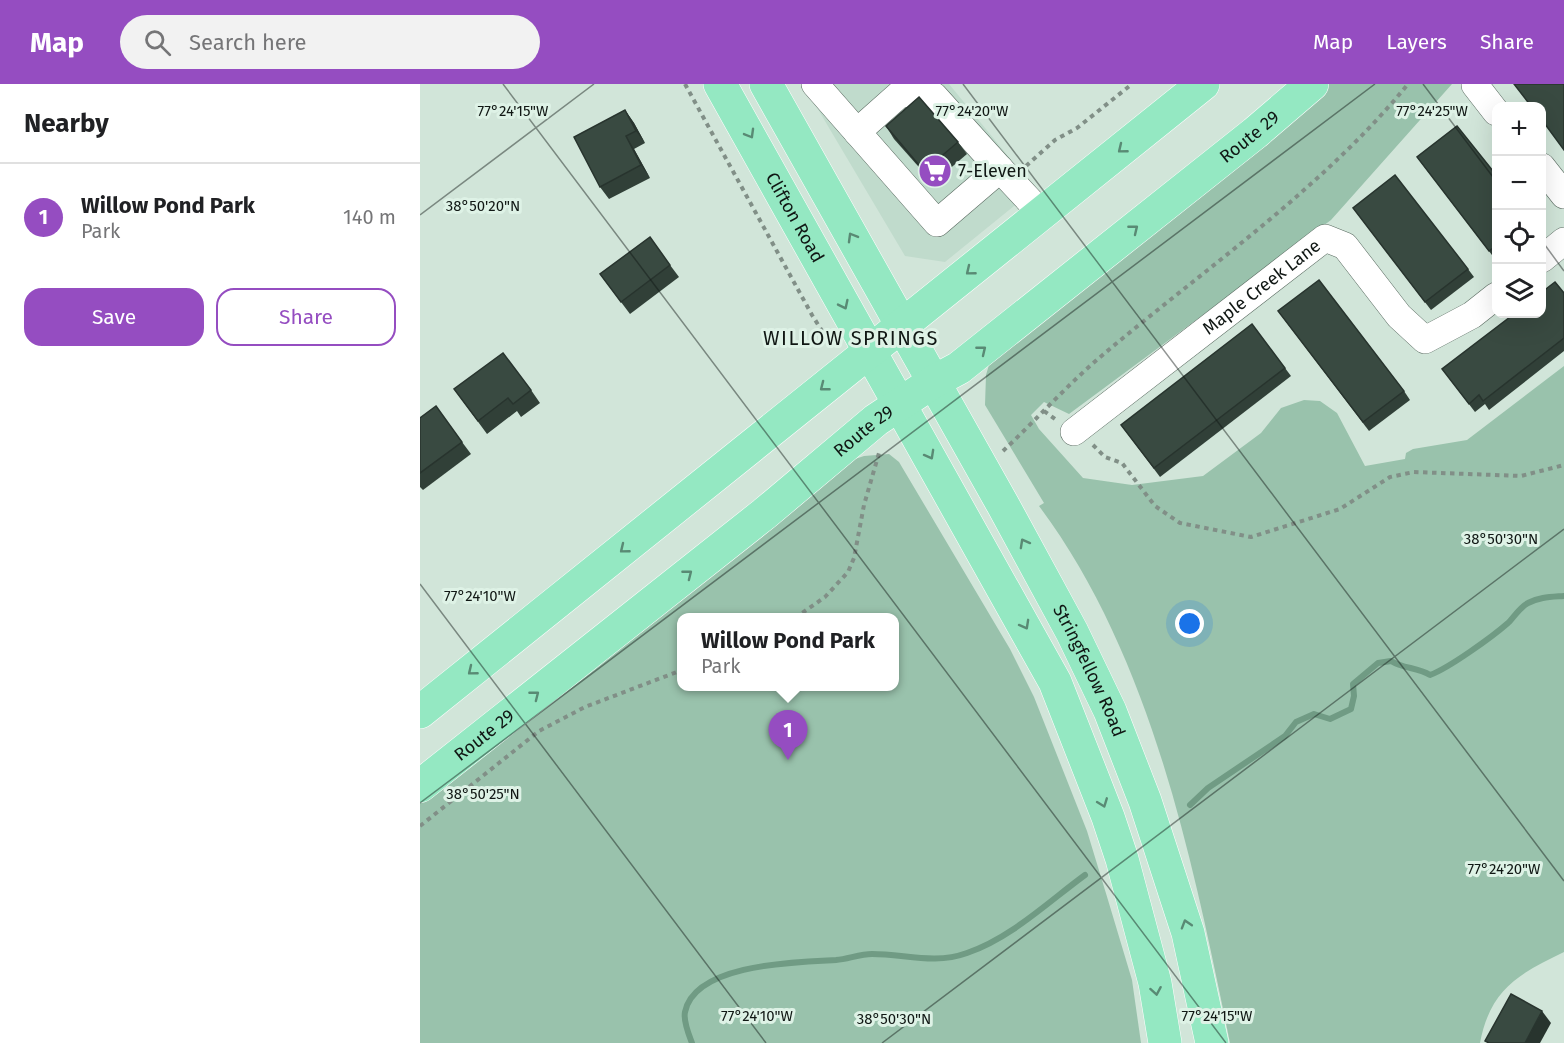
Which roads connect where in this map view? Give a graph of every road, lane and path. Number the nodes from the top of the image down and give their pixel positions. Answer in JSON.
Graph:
{"nodes":[{"id":1,"x":685,"y":84,"type":"edge"},
{"id":2,"x":720,"y":84,"type":"edge"},
{"id":3,"x":815,"y":84,"type":"edge"},
{"id":4,"x":1132,"y":84,"type":"edge"},
{"id":5,"x":1203,"y":84,"type":"edge"},
{"id":6,"x":1312,"y":84,"type":"edge"},
{"id":7,"x":1407,"y":84,"type":"edge"},
{"id":8,"x":1475,"y":85,"type":"edge"},
{"id":9,"x":771,"y":94,"type":"edge"},
{"id":10,"x":1492,"y":106,"type":"edge"},
{"id":11,"x":857,"y":132,"type":"junction"},
{"id":12,"x":1546,"y":172,"type":"edge"},
{"id":13,"x":1005,"y":174,"type":"junction"},
{"id":14,"x":1564,"y":195,"type":"edge"},
{"id":15,"x":1042,"y":214,"type":"junction"},
{"id":16,"x":1564,"y":241,"type":"edge"},
{"id":17,"x":1546,"y":256,"type":"edge"},
{"id":18,"x":1492,"y":300,"type":"edge"},
{"id":19,"x":902,"y":324,"type":"junction"},
{"id":20,"x":830,"y":334,"type":"dead end"},
{"id":21,"x":870,"y":351,"type":"junction"},
{"id":22,"x":933,"y":382,"type":"junction"},
{"id":23,"x":901,"y":404,"type":"junction"},
{"id":24,"x":1044,"y":411,"type":"junction"},
{"id":25,"x":1074,"y":432,"type":"junction"},
{"id":26,"x":998,"y":441,"type":"dead end"},
{"id":27,"x":879,"y":451,"type":"dead end"},
{"id":28,"x":1564,"y":465,"type":"edge"},
{"id":29,"x":802,"y":613,"type":"edge"},
{"id":30,"x":677,"y":672,"type":"edge"},
{"id":31,"x":420,"y":712,"type":"edge"},
{"id":32,"x":420,"y":786,"type":"edge"},
{"id":33,"x":420,"y":826,"type":"edge"},
{"id":34,"x":1165,"y":1043,"type":"edge"},
{"id":35,"x":1212,"y":1043,"type":"edge"}],
"edges":[{"from":1,"to":20,"type":"path"},
{"from":2,"to":21,"type":"main road","name":"Clifton Road","one_way":true},
{"from":3,"to":9,"type":"street"},
{"from":3,"to":11,"type":"street"},
{"from":4,"to":13,"type":"path"},
{"from":5,"to":15,"type":"main road","one_way":true},
{"from":22,"to":6,"type":"main road","name":"Route 29","one_way":true},
{"from":7,"to":24,"type":"path"},
{"from":8,"to":10,"type":"street"},
{"from":19,"to":9,"type":"main road","one_way":true},
{"from":11,"to":13,"type":"street"},
{"from":11,"to":13,"type":"street"},
{"from":12,"to":14,"type":"street"},
{"from":13,"to":15,"type":"street"},
{"from":15,"to":19,"type":"main road","one_way":true},
{"from":16,"to":17,"type":"street"},
{"from":18,"to":25,"type":"street","name":"Maple Creek Lane"},
{"from":19,"to":21,"type":"main road"},
{"from":19,"to":22,"type":"main road","name":"Stringfellow Road"},
{"from":21,"to":23,"type":"main road","name":"Stringfellow Road"},
{"from":21,"to":31,"type":"main road","one_way":true},
{"from":22,"to":23,"type":"main road","name":"Route 29"},
{"from":35,"to":22,"type":"main road","name":"Stringfellow Road","one_way":true},
{"from":32,"to":23,"type":"main road","name":"Route 29","one_way":true},
{"from":23,"to":34,"type":"main road","name":"Stringfellow Road","one_way":true},
{"from":24,"to":25,"type":"path"},
{"from":24,"to":26,"type":"path"},
{"from":25,"to":28,"type":"path"},
{"from":27,"to":29,"type":"path"},
{"from":30,"to":33,"type":"path"}]}
